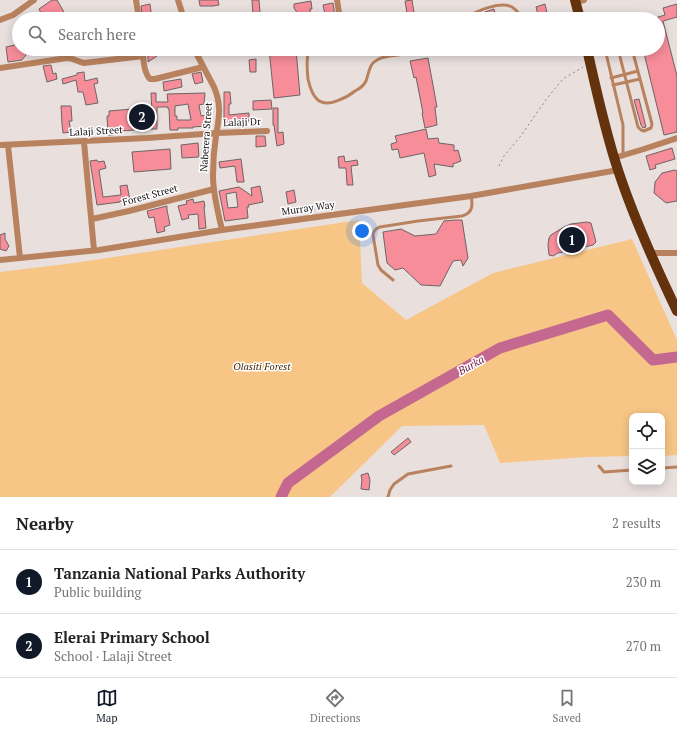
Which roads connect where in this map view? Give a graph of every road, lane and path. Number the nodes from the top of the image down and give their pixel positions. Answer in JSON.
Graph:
{"nodes":[{"id":1,"x":34,"y":0,"type":"edge"},
{"id":2,"x":136,"y":0,"type":"edge"},
{"id":3,"x":178,"y":0,"type":"edge"},
{"id":4,"x":337,"y":0,"type":"edge"},
{"id":5,"x":578,"y":1,"type":"edge"},
{"id":6,"x":17,"y":12,"type":"edge"},
{"id":7,"x":138,"y":12,"type":"edge"},
{"id":8,"x":182,"y":12,"type":"edge"},
{"id":9,"x":340,"y":12,"type":"edge"},
{"id":10,"x":474,"y":12,"type":"edge"},
{"id":11,"x":518,"y":12,"type":"edge"},
{"id":12,"x":579,"y":12,"type":"edge"},
{"id":13,"x":12,"y":15,"type":"edge"},
{"id":14,"x":0,"y":20,"type":"edge"},
{"id":15,"x":143,"y":56,"type":"joint"},
{"id":16,"x":198,"y":56,"type":"edge"},
{"id":17,"x":307,"y":56,"type":"edge"},
{"id":18,"x":388,"y":56,"type":"edge"},
{"id":19,"x":589,"y":56,"type":"edge"},
{"id":20,"x":606,"y":56,"type":"edge"},
{"id":21,"x":620,"y":56,"type":"edge"},
{"id":22,"x":634,"y":56,"type":"edge"},
{"id":23,"x":590,"y":62,"type":"junction"},
{"id":24,"x":203,"y":67,"type":"junction"},
{"id":25,"x":0,"y":68,"type":"edge"},
{"id":26,"x":638,"y":71,"type":"junction"},
{"id":27,"x":624,"y":74,"type":"junction"},
{"id":28,"x":612,"y":78,"type":"junction"},
{"id":29,"x":640,"y":79,"type":"junction"},
{"id":30,"x":626,"y":82,"type":"junction"},
{"id":31,"x":613,"y":85,"type":"junction"},
{"id":32,"x":267,"y":131,"type":"dead end"},
{"id":33,"x":217,"y":133,"type":"junction"},
{"id":34,"x":677,"y":138,"type":"edge"},
{"id":35,"x":84,"y":142,"type":"junction"},
{"id":36,"x":0,"y":145,"type":"edge"},
{"id":37,"x":8,"y":145,"type":"junction"},
{"id":38,"x":618,"y":157,"type":"junction"},
{"id":39,"x":499,"y":166,"type":"dead end"},
{"id":40,"x":618,"y":170,"type":"junction"},
{"id":41,"x":214,"y":189,"type":"junction"},
{"id":42,"x":471,"y":196,"type":"junction"},
{"id":43,"x":92,"y":219,"type":"junction"},
{"id":44,"x":222,"y":230,"type":"junction"},
{"id":45,"x":94,"y":250,"type":"junction"},
{"id":46,"x":651,"y":253,"type":"junction"},
{"id":47,"x":677,"y":253,"type":"edge"},
{"id":48,"x":20,"y":258,"type":"junction"},
{"id":49,"x":0,"y":260,"type":"edge"},
{"id":50,"x":393,"y":280,"type":"dead end"},
{"id":51,"x":677,"y":311,"type":"edge"},
{"id":52,"x":451,"y":466,"type":"dead end"},
{"id":53,"x":599,"y":466,"type":"dead end"},
{"id":54,"x":677,"y":467,"type":"edge"},
{"id":55,"x":665,"y":468,"type":"edge"},
{"id":56,"x":629,"y":470,"type":"edge"},
{"id":57,"x":388,"y":497,"type":"edge"}],
"edges":[{"from":1,"to":6,"type":"street"},
{"from":2,"to":7,"type":"street"},
{"from":3,"to":8,"type":"street"},
{"from":4,"to":9,"type":"street"},
{"from":5,"to":12,"type":"highway"},
{"from":10,"to":11,"type":"lane"},
{"from":13,"to":14,"type":"street"},
{"from":15,"to":24,"type":"street"},
{"from":15,"to":25,"type":"street"},
{"from":16,"to":24,"type":"street","name":"Naberera Street"},
{"from":17,"to":18,"type":"lane"},
{"from":19,"to":23,"type":"highway"},
{"from":20,"to":28,"type":"lane"},
{"from":21,"to":27,"type":"lane"},
{"from":22,"to":26,"type":"lane"},
{"from":23,"to":38,"type":"highway"},
{"from":23,"to":39,"type":"path"},
{"from":24,"to":33,"type":"street","name":"Naberera Street"},
{"from":26,"to":27,"type":"lane"},
{"from":26,"to":29,"type":"lane"},
{"from":27,"to":28,"type":"lane"},
{"from":27,"to":30,"type":"lane"},
{"from":28,"to":31,"type":"lane"},
{"from":29,"to":30,"type":"lane"},
{"from":29,"to":30,"type":"lane"},
{"from":30,"to":31,"type":"lane"},
{"from":31,"to":38,"type":"lane"},
{"from":32,"to":33,"type":"street","name":"Lalaji Dr"},
{"from":33,"to":35,"type":"street","name":"Lalaji Street"},
{"from":33,"to":41,"type":"street","name":"Naberera Street"},
{"from":34,"to":38,"type":"street"},
{"from":35,"to":37,"type":"street","name":"Lalaji Street"},
{"from":35,"to":43,"type":"street"},
{"from":36,"to":37,"type":"street","name":"Lalaji Street"},
{"from":37,"to":48,"type":"street"},
{"from":38,"to":40,"type":"highway"},
{"from":40,"to":42,"type":"street","name":"Murray Way"},
{"from":40,"to":46,"type":"highway"},
{"from":41,"to":43,"type":"street","name":"Forest Street"},
{"from":41,"to":44,"type":"street","name":"Naberera Street"},
{"from":42,"to":44,"type":"street","name":"Murray Way"},
{"from":42,"to":50,"type":"lane"},
{"from":43,"to":45,"type":"street"},
{"from":44,"to":45,"type":"street","name":"Murray Way"},
{"from":45,"to":48,"type":"street","name":"Murray Way"},
{"from":46,"to":47,"type":"street"},
{"from":46,"to":51,"type":"highway"},
{"from":48,"to":49,"type":"street","name":"Murray Way"},
{"from":52,"to":57,"type":"lane"},
{"from":53,"to":56,"type":"lane"},
{"from":54,"to":55,"type":"lane"}]}
